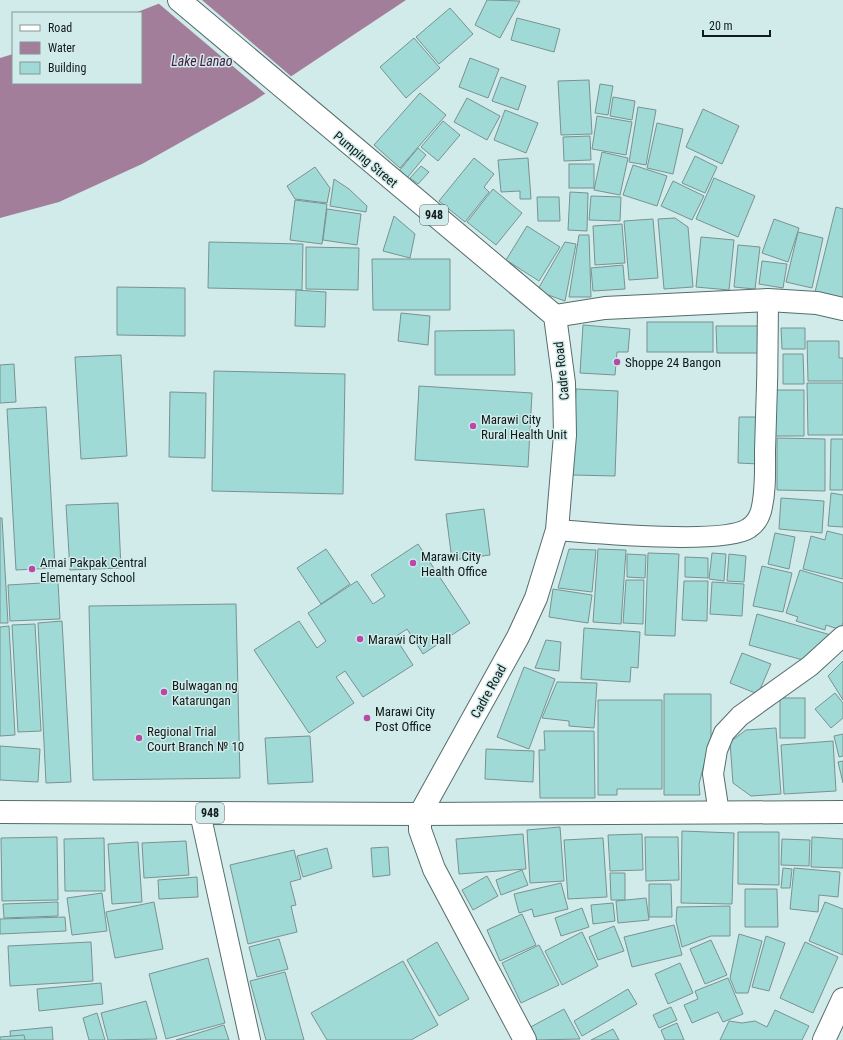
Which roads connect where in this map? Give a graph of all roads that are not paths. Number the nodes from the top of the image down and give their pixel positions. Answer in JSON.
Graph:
{"nodes":[{"id":1,"x":178,"y":0,"type":"edge"},
{"id":2,"x":768,"y":300,"type":"junction"},
{"id":3,"x":843,"y":309,"type":"edge"},
{"id":4,"x":555,"y":316,"type":"junction"},
{"id":5,"x":557,"y":530,"type":"junction"},
{"id":6,"x":843,"y":636,"type":"edge"},
{"id":7,"x":0,"y":812,"type":"edge"},
{"id":8,"x":843,"y":812,"type":"edge"},
{"id":9,"x":200,"y":813,"type":"junction"},
{"id":10,"x":719,"y":813,"type":"junction"},
{"id":11,"x":420,"y":814,"type":"junction"},
{"id":12,"x":843,"y":999,"type":"edge"},
{"id":13,"x":250,"y":1040,"type":"edge"},
{"id":14,"x":524,"y":1040,"type":"edge"},
{"id":15,"x":824,"y":1040,"type":"edge"}],
"edges":[{"from":1,"to":4,"type":"main road","name":"Pumping Street","number":"948"},
{"from":2,"to":3,"type":"main road"},
{"from":2,"to":4,"type":"main road"},
{"from":2,"to":5,"type":"street"},
{"from":4,"to":5,"type":"main road","name":"Cadre Road"},
{"from":5,"to":11,"type":"main road","name":"Cadre Road"},
{"from":6,"to":10,"type":"street"},
{"from":7,"to":9,"type":"main road","number":"948"},
{"from":8,"to":10,"type":"main road","number":"948"},
{"from":9,"to":11,"type":"main road","number":"948"},
{"from":9,"to":13,"type":"street"},
{"from":10,"to":11,"type":"main road","number":"948"},
{"from":11,"to":14,"type":"main road"},
{"from":12,"to":15,"type":"main road"}]}
